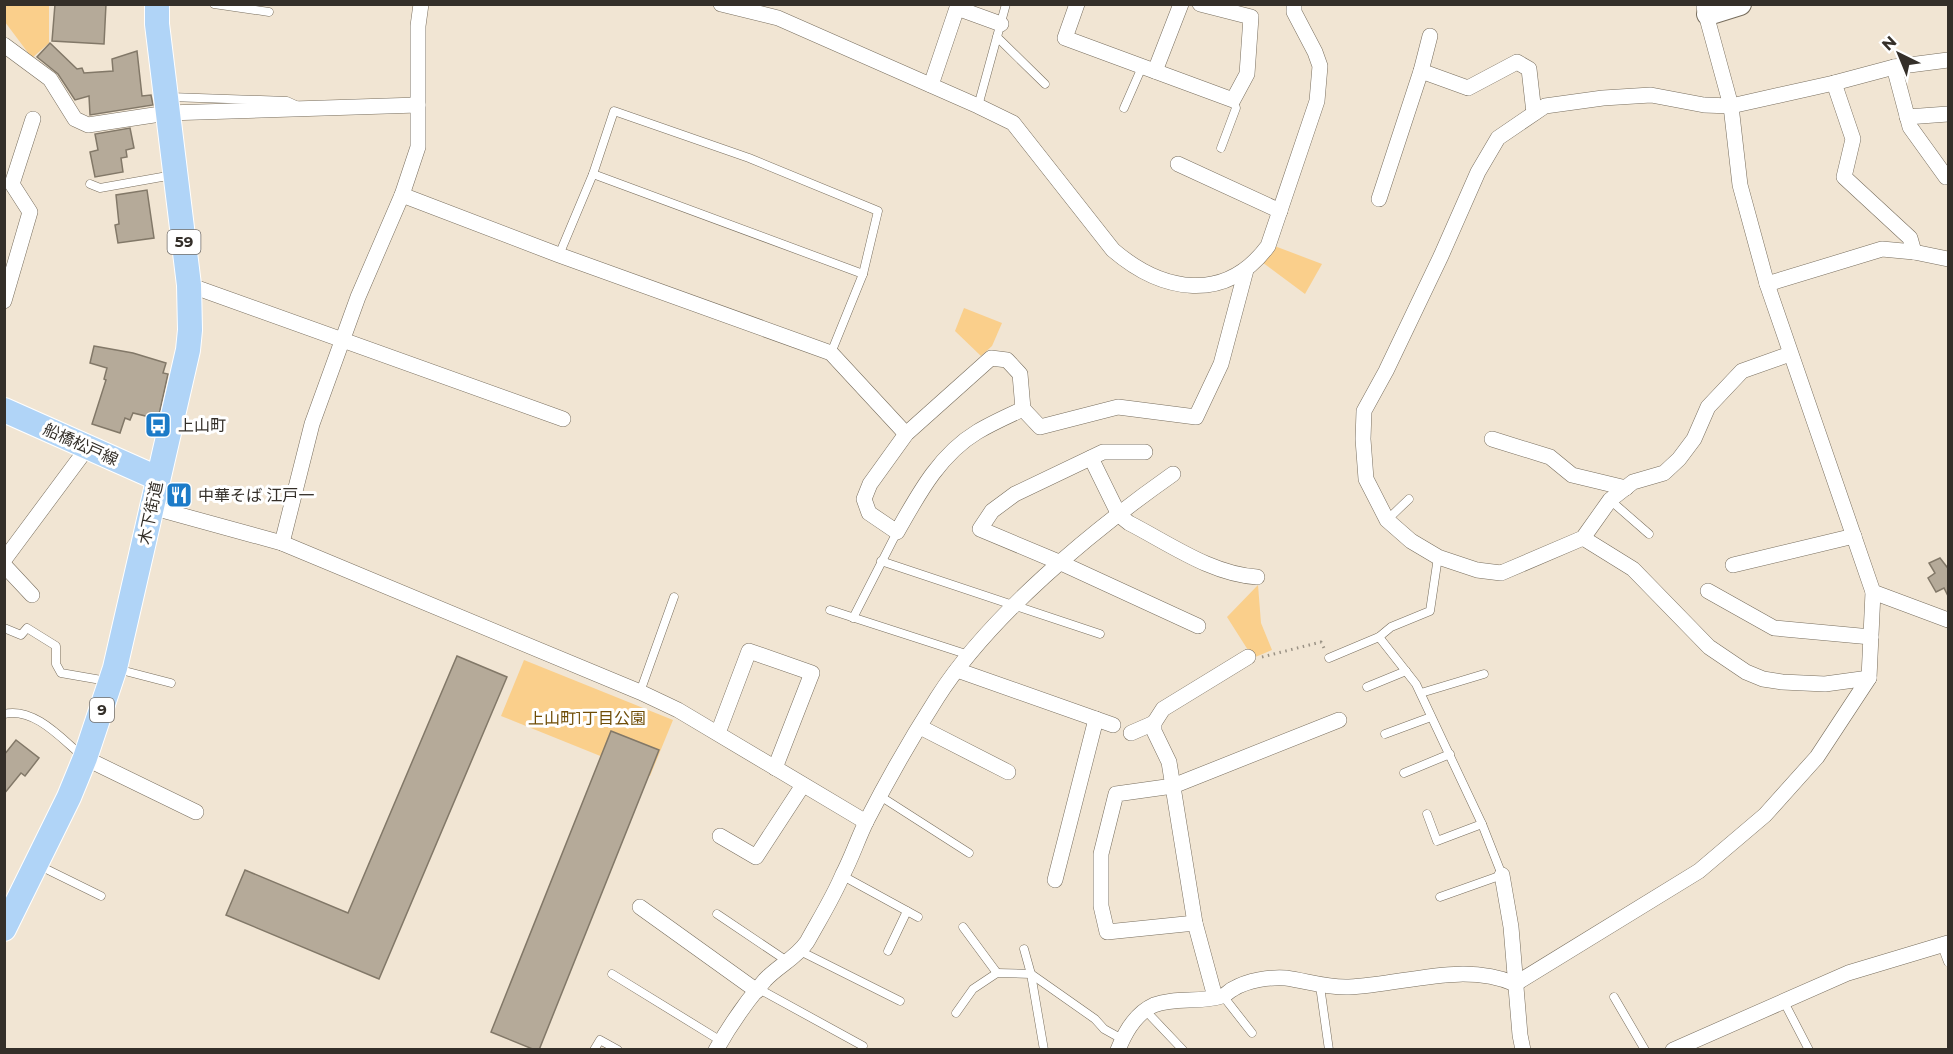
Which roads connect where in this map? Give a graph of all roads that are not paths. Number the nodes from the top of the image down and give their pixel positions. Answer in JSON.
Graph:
{"nodes":[{"id":1,"x":157,"y":4,"type":"edge"},
{"id":2,"x":214,"y":4,"type":"edge"},
{"id":3,"x":420,"y":4,"type":"edge"},
{"id":4,"x":722,"y":4,"type":"edge"},
{"id":5,"x":1006,"y":4,"type":"edge"},
{"id":6,"x":1077,"y":4,"type":"edge"},
{"id":7,"x":1181,"y":4,"type":"edge"},
{"id":8,"x":1200,"y":4,"type":"edge"},
{"id":9,"x":1294,"y":4,"type":"edge"},
{"id":10,"x":1740,"y":4,"type":"edge"},
{"id":11,"x":1227,"y":8,"type":"edge"},
{"id":12,"x":1705,"y":9,"type":"edge"},
{"id":13,"x":269,"y":12,"type":"dead end"},
{"id":14,"x":999,"y":30,"type":"junction"},
{"id":15,"x":1430,"y":36,"type":"dead end"},
{"id":16,"x":4,"y":45,"type":"edge"},
{"id":17,"x":1948,"y":60,"type":"edge"},
{"id":18,"x":1894,"y":67,"type":"junction"},
{"id":19,"x":1148,"y":69,"type":"junction"},
{"id":20,"x":1420,"y":71,"type":"junction"},
{"id":21,"x":1834,"y":83,"type":"junction"},
{"id":22,"x":1045,"y":84,"type":"dead end"},
{"id":23,"x":931,"y":85,"type":"junction"},
{"id":24,"x":1233,"y":100,"type":"junction"},
{"id":25,"x":166,"y":105,"type":"junction"},
{"id":26,"x":418,"y":105,"type":"junction"},
{"id":27,"x":978,"y":106,"type":"junction"},
{"id":28,"x":1731,"y":106,"type":"junction"},
{"id":29,"x":1124,"y":108,"type":"dead end"},
{"id":30,"x":1534,"y":113,"type":"junction"},
{"id":31,"x":1948,"y":114,"type":"edge"},
{"id":32,"x":1907,"y":117,"type":"junction"},
{"id":33,"x":33,"y":119,"type":"dead end"},
{"id":34,"x":1221,"y":148,"type":"dead end"},
{"id":35,"x":1178,"y":164,"type":"dead end"},
{"id":36,"x":593,"y":174,"type":"junction"},
{"id":37,"x":175,"y":175,"type":"junction"},
{"id":38,"x":1948,"y":177,"type":"edge"},
{"id":39,"x":90,"y":184,"type":"dead end"},
{"id":40,"x":402,"y":195,"type":"junction"},
{"id":41,"x":1379,"y":199,"type":"dead end"},
{"id":42,"x":1280,"y":211,"type":"junction"},
{"id":43,"x":1914,"y":252,"type":"junction"},
{"id":44,"x":559,"y":255,"type":"junction"},
{"id":45,"x":1948,"y":260,"type":"edge"},
{"id":46,"x":1246,"y":270,"type":"junction"},
{"id":47,"x":864,"y":274,"type":"junction"},
{"id":48,"x":1767,"y":284,"type":"junction"},
{"id":49,"x":189,"y":285,"type":"junction"},
{"id":50,"x":4,"y":301,"type":"edge"},
{"id":51,"x":343,"y":340,"type":"junction"},
{"id":52,"x":831,"y":353,"type":"junction"},
{"id":53,"x":1790,"y":354,"type":"junction"},
{"id":54,"x":1023,"y":409,"type":"junction"},
{"id":55,"x":4,"y":410,"type":"edge"},
{"id":56,"x":563,"y":419,"type":"dead end"},
{"id":57,"x":906,"y":434,"type":"junction"},
{"id":58,"x":1492,"y":439,"type":"dead end"},
{"id":59,"x":87,"y":447,"type":"junction"},
{"id":60,"x":1145,"y":452,"type":"dead end"},
{"id":61,"x":1091,"y":458,"type":"junction"},
{"id":62,"x":1173,"y":474,"type":"dead end"},
{"id":63,"x":157,"y":478,"type":"junction"},
{"id":64,"x":1626,"y":488,"type":"junction"},
{"id":65,"x":1409,"y":499,"type":"dead end"},
{"id":66,"x":1610,"y":500,"type":"junction"},
{"id":67,"x":151,"y":507,"type":"junction"},
{"id":68,"x":1119,"y":514,"type":"junction"},
{"id":69,"x":1387,"y":520,"type":"junction"},
{"id":70,"x":897,"y":532,"type":"junction"},
{"id":71,"x":1648,"y":534,"type":"dead end"},
{"id":72,"x":1854,"y":536,"type":"junction"},
{"id":73,"x":1583,"y":537,"type":"junction"},
{"id":74,"x":282,"y":543,"type":"junction"},
{"id":75,"x":1438,"y":557,"type":"junction"},
{"id":76,"x":4,"y":560,"type":"edge"},
{"id":77,"x":881,"y":561,"type":"junction"},
{"id":78,"x":1061,"y":563,"type":"junction"},
{"id":79,"x":4,"y":565,"type":"edge"},
{"id":80,"x":1733,"y":565,"type":"dead end"},
{"id":81,"x":1257,"y":577,"type":"dead end"},
{"id":82,"x":1708,"y":591,"type":"dead end"},
{"id":83,"x":1873,"y":592,"type":"junction"},
{"id":84,"x":32,"y":596,"type":"dead end"},
{"id":85,"x":674,"y":597,"type":"dead end"},
{"id":86,"x":1015,"y":606,"type":"junction"},
{"id":87,"x":830,"y":610,"type":"dead end"},
{"id":88,"x":853,"y":618,"type":"junction"},
{"id":89,"x":1948,"y":620,"type":"edge"},
{"id":90,"x":1198,"y":626,"type":"dead end"},
{"id":91,"x":4,"y":628,"type":"edge"},
{"id":92,"x":1100,"y":634,"type":"dead end"},
{"id":93,"x":1379,"y":637,"type":"junction"},
{"id":94,"x":1871,"y":637,"type":"junction"},
{"id":95,"x":969,"y":655,"type":"junction"},
{"id":96,"x":1248,"y":657,"type":"road end"},
{"id":97,"x":1329,"y":658,"type":"dead end"},
{"id":98,"x":957,"y":670,"type":"junction"},
{"id":99,"x":1406,"y":671,"type":"junction"},
{"id":100,"x":1484,"y":674,"type":"dead end"},
{"id":101,"x":113,"y":675,"type":"junction"},
{"id":102,"x":1869,"y":678,"type":"junction"},
{"id":103,"x":171,"y":682,"type":"dead end"},
{"id":104,"x":1367,"y":687,"type":"dead end"},
{"id":105,"x":640,"y":692,"type":"junction"},
{"id":106,"x":1420,"y":693,"type":"junction"},
{"id":107,"x":4,"y":714,"type":"edge"},
{"id":108,"x":1431,"y":717,"type":"junction"},
{"id":109,"x":1096,"y":719,"type":"junction"},
{"id":110,"x":1338,"y":720,"type":"dead end"},
{"id":111,"x":1154,"y":723,"type":"junction"},
{"id":112,"x":1113,"y":725,"type":"dead end"},
{"id":113,"x":920,"y":727,"type":"junction"},
{"id":114,"x":718,"y":733,"type":"junction"},
{"id":115,"x":1131,"y":733,"type":"dead end"},
{"id":116,"x":1385,"y":734,"type":"dead end"},
{"id":117,"x":1450,"y":754,"type":"junction"},
{"id":118,"x":85,"y":758,"type":"junction"},
{"id":119,"x":775,"y":768,"type":"junction"},
{"id":120,"x":1008,"y":771,"type":"dead end"},
{"id":121,"x":1404,"y":773,"type":"dead end"},
{"id":122,"x":803,"y":785,"type":"junction"},
{"id":123,"x":1173,"y":786,"type":"junction"},
{"id":124,"x":880,"y":796,"type":"junction"},
{"id":125,"x":196,"y":812,"type":"dead end"},
{"id":126,"x":1427,"y":814,"type":"dead end"},
{"id":127,"x":866,"y":822,"type":"junction"},
{"id":128,"x":1482,"y":824,"type":"junction"},
{"id":129,"x":720,"y":836,"type":"dead end"},
{"id":130,"x":969,"y":853,"type":"dead end"},
{"id":131,"x":37,"y":865,"type":"junction"},
{"id":132,"x":1502,"y":875,"type":"junction"},
{"id":133,"x":843,"y":876,"type":"junction"},
{"id":134,"x":1055,"y":880,"type":"dead end"},
{"id":135,"x":101,"y":896,"type":"dead end"},
{"id":136,"x":1440,"y":897,"type":"dead end"},
{"id":137,"x":10,"y":904,"type":"edge"},
{"id":138,"x":640,"y":907,"type":"dead end"},
{"id":139,"x":907,"y":911,"type":"junction"},
{"id":140,"x":717,"y":914,"type":"dead end"},
{"id":141,"x":918,"y":917,"type":"dead end"},
{"id":142,"x":1195,"y":923,"type":"junction"},
{"id":143,"x":963,"y":927,"type":"dead end"},
{"id":144,"x":4,"y":929,"type":"edge"},
{"id":145,"x":1946,"y":945,"type":"edge"},
{"id":146,"x":1024,"y":949,"type":"dead end"},
{"id":147,"x":800,"y":951,"type":"junction"},
{"id":148,"x":888,"y":951,"type":"dead end"},
{"id":149,"x":787,"y":961,"type":"junction"},
{"id":150,"x":1948,"y":962,"type":"edge"},
{"id":151,"x":997,"y":973,"type":"junction"},
{"id":152,"x":612,"y":974,"type":"dead end"},
{"id":153,"x":1031,"y":974,"type":"junction"},
{"id":154,"x":1515,"y":984,"type":"junction"},
{"id":155,"x":1320,"y":986,"type":"junction"},
{"id":156,"x":758,"y":990,"type":"junction"},
{"id":157,"x":1219,"y":997,"type":"junction"},
{"id":158,"x":1614,"y":997,"type":"dead end"},
{"id":159,"x":1783,"y":1000,"type":"junction"},
{"id":160,"x":900,"y":1002,"type":"dead end"},
{"id":161,"x":1145,"y":1010,"type":"junction"},
{"id":162,"x":956,"y":1013,"type":"dead end"},
{"id":163,"x":1252,"y":1033,"type":"dead end"},
{"id":164,"x":1120,"y":1044,"type":"edge"},
{"id":165,"x":863,"y":1046,"type":"dead end"},
{"id":166,"x":719,"y":1047,"type":"edge"},
{"id":167,"x":1678,"y":1049,"type":"edge"},
{"id":168,"x":594,"y":1050,"type":"edge"},
{"id":169,"x":618,"y":1050,"type":"edge"},
{"id":170,"x":1044,"y":1050,"type":"edge"},
{"id":171,"x":1183,"y":1050,"type":"edge"},
{"id":172,"x":1329,"y":1050,"type":"edge"},
{"id":173,"x":1523,"y":1050,"type":"edge"},
{"id":174,"x":1645,"y":1050,"type":"edge"},
{"id":175,"x":1809,"y":1050,"type":"edge"}],
"edges":[{"from":1,"to":25,"type":"main road","name":"木下街道","number":"59"},
{"from":2,"to":13,"type":"lane"},
{"from":3,"to":26,"type":"street"},
{"from":4,"to":23,"type":"street"},
{"from":5,"to":14,"type":"lane"},
{"from":6,"to":19,"type":"street"},
{"from":7,"to":19,"type":"street"},
{"from":8,"to":11,"type":"street"},
{"from":9,"to":42,"type":"street"},
{"from":10,"to":12,"type":"street"},
{"from":11,"to":24,"type":"street"},
{"from":12,"to":28,"type":"street"},
{"from":14,"to":22,"type":"lane"},
{"from":14,"to":23,"type":"street"},
{"from":14,"to":27,"type":"lane"},
{"from":15,"to":20,"type":"street"},
{"from":16,"to":25,"type":"street"},
{"from":17,"to":18,"type":"street"},
{"from":18,"to":21,"type":"street"},
{"from":18,"to":32,"type":"street"},
{"from":19,"to":24,"type":"street"},
{"from":19,"to":29,"type":"lane"},
{"from":20,"to":30,"type":"street"},
{"from":20,"to":41,"type":"street"},
{"from":21,"to":28,"type":"street"},
{"from":21,"to":43,"type":"street"},
{"from":23,"to":27,"type":"street"},
{"from":24,"to":34,"type":"lane"},
{"from":25,"to":26,"type":"street"},
{"from":25,"to":37,"type":"main road","name":"木下街道","number":"59"},
{"from":26,"to":40,"type":"street"},
{"from":27,"to":46,"type":"street"},
{"from":28,"to":30,"type":"street"},
{"from":28,"to":48,"type":"street"},
{"from":30,"to":69,"type":"street"},
{"from":31,"to":32,"type":"street"},
{"from":32,"to":38,"type":"street"},
{"from":33,"to":50,"type":"street"},
{"from":35,"to":42,"type":"street"},
{"from":36,"to":44,"type":"lane"},
{"from":36,"to":47,"type":"lane"},
{"from":36,"to":47,"type":"lane"},
{"from":37,"to":39,"type":"lane"},
{"from":37,"to":49,"type":"main road","name":"木下街道","number":"59"},
{"from":40,"to":44,"type":"street"},
{"from":40,"to":51,"type":"street"},
{"from":42,"to":46,"type":"street"},
{"from":43,"to":45,"type":"street"},
{"from":43,"to":48,"type":"street"},
{"from":44,"to":52,"type":"street"},
{"from":46,"to":54,"type":"street"},
{"from":47,"to":52,"type":"lane"},
{"from":48,"to":53,"type":"street"},
{"from":49,"to":51,"type":"street"},
{"from":49,"to":63,"type":"main road","name":"木下街道","number":"59"},
{"from":51,"to":56,"type":"street"},
{"from":51,"to":74,"type":"street"},
{"from":52,"to":57,"type":"street"},
{"from":53,"to":64,"type":"street"},
{"from":53,"to":72,"type":"street"},
{"from":54,"to":57,"type":"street"},
{"from":54,"to":70,"type":"street"},
{"from":55,"to":59,"type":"main road","name":"船橋松戸線"},
{"from":57,"to":70,"type":"street"},
{"from":58,"to":64,"type":"street"},
{"from":59,"to":63,"type":"main road","name":"船橋松戸線"},
{"from":59,"to":76,"type":"street"},
{"from":60,"to":61,"type":"street"},
{"from":61,"to":68,"type":"street"},
{"from":61,"to":78,"type":"street"},
{"from":62,"to":68,"type":"street"},
{"from":63,"to":67,"type":"main road","name":"木下街道","number":"9"},
{"from":64,"to":66,"type":"street"},
{"from":65,"to":69,"type":"lane"},
{"from":66,"to":71,"type":"lane"},
{"from":66,"to":73,"type":"street"},
{"from":67,"to":74,"type":"street"},
{"from":67,"to":101,"type":"main road","name":"木下街道","number":"9"},
{"from":68,"to":78,"type":"street"},
{"from":68,"to":81,"type":"street"},
{"from":69,"to":75,"type":"street"},
{"from":70,"to":77,"type":"lane"},
{"from":72,"to":80,"type":"street"},
{"from":72,"to":83,"type":"street"},
{"from":73,"to":75,"type":"street"},
{"from":73,"to":102,"type":"street"},
{"from":74,"to":105,"type":"street"},
{"from":75,"to":93,"type":"lane"},
{"from":77,"to":86,"type":"lane"},
{"from":77,"to":88,"type":"lane"},
{"from":78,"to":86,"type":"street"},
{"from":78,"to":90,"type":"street"},
{"from":79,"to":84,"type":"street"},
{"from":82,"to":94,"type":"street"},
{"from":83,"to":89,"type":"street"},
{"from":83,"to":94,"type":"street"},
{"from":85,"to":105,"type":"lane"},
{"from":86,"to":92,"type":"lane"},
{"from":86,"to":95,"type":"street"},
{"from":87,"to":88,"type":"lane"},
{"from":88,"to":95,"type":"lane"},
{"from":91,"to":101,"type":"lane"},
{"from":93,"to":97,"type":"lane"},
{"from":93,"to":99,"type":"lane"},
{"from":94,"to":102,"type":"street"},
{"from":95,"to":98,"type":"street"},
{"from":96,"to":111,"type":"street"},
{"from":98,"to":109,"type":"street"},
{"from":98,"to":113,"type":"street"},
{"from":99,"to":104,"type":"lane"},
{"from":99,"to":106,"type":"lane"},
{"from":100,"to":106,"type":"lane"},
{"from":101,"to":103,"type":"lane"},
{"from":101,"to":118,"type":"main road","name":"木下街道","number":"9"},
{"from":102,"to":154,"type":"street"},
{"from":105,"to":114,"type":"street"},
{"from":106,"to":108,"type":"lane"},
{"from":107,"to":118,"type":"lane"},
{"from":108,"to":116,"type":"lane"},
{"from":108,"to":117,"type":"lane"},
{"from":109,"to":112,"type":"street"},
{"from":109,"to":134,"type":"street"},
{"from":110,"to":123,"type":"street"},
{"from":111,"to":115,"type":"street"},
{"from":111,"to":123,"type":"street"},
{"from":113,"to":120,"type":"street"},
{"from":113,"to":124,"type":"street"},
{"from":114,"to":119,"type":"street"},
{"from":114,"to":119,"type":"street"},
{"from":117,"to":121,"type":"lane"},
{"from":117,"to":128,"type":"lane"},
{"from":118,"to":125,"type":"street"},
{"from":118,"to":131,"type":"main road","name":"木下街道","number":"9"},
{"from":119,"to":122,"type":"street"},
{"from":122,"to":127,"type":"street"},
{"from":122,"to":129,"type":"street"},
{"from":123,"to":142,"type":"street"},
{"from":123,"to":142,"type":"street"},
{"from":124,"to":127,"type":"street"},
{"from":124,"to":130,"type":"lane"},
{"from":126,"to":128,"type":"lane"},
{"from":127,"to":133,"type":"street"},
{"from":128,"to":132,"type":"lane"},
{"from":131,"to":135,"type":"lane"},
{"from":131,"to":137,"type":"main road","name":"木下街道","number":"9"},
{"from":132,"to":136,"type":"lane"},
{"from":132,"to":154,"type":"street"},
{"from":133,"to":139,"type":"lane"},
{"from":133,"to":147,"type":"street"},
{"from":137,"to":144,"type":"main road","name":"木下街道","number":"9"},
{"from":138,"to":156,"type":"street"},
{"from":139,"to":141,"type":"lane"},
{"from":139,"to":148,"type":"lane"},
{"from":140,"to":149,"type":"lane"},
{"from":142,"to":157,"type":"street"},
{"from":143,"to":151,"type":"lane"},
{"from":145,"to":150,"type":"lane"},
{"from":145,"to":159,"type":"street"},
{"from":146,"to":153,"type":"lane"},
{"from":147,"to":149,"type":"street"},
{"from":147,"to":160,"type":"lane"},
{"from":149,"to":156,"type":"street"},
{"from":151,"to":153,"type":"lane"},
{"from":151,"to":162,"type":"lane"},
{"from":152,"to":166,"type":"lane"},
{"from":153,"to":164,"type":"lane"},
{"from":153,"to":170,"type":"lane"},
{"from":154,"to":155,"type":"street"},
{"from":154,"to":173,"type":"street"},
{"from":155,"to":157,"type":"street"},
{"from":155,"to":172,"type":"lane"},
{"from":156,"to":165,"type":"lane"},
{"from":156,"to":166,"type":"street"},
{"from":157,"to":161,"type":"street"},
{"from":157,"to":163,"type":"lane"},
{"from":158,"to":174,"type":"lane"},
{"from":159,"to":167,"type":"street"},
{"from":159,"to":175,"type":"lane"},
{"from":161,"to":164,"type":"street"},
{"from":161,"to":171,"type":"lane"},
{"from":168,"to":169,"type":"lane"}]}
